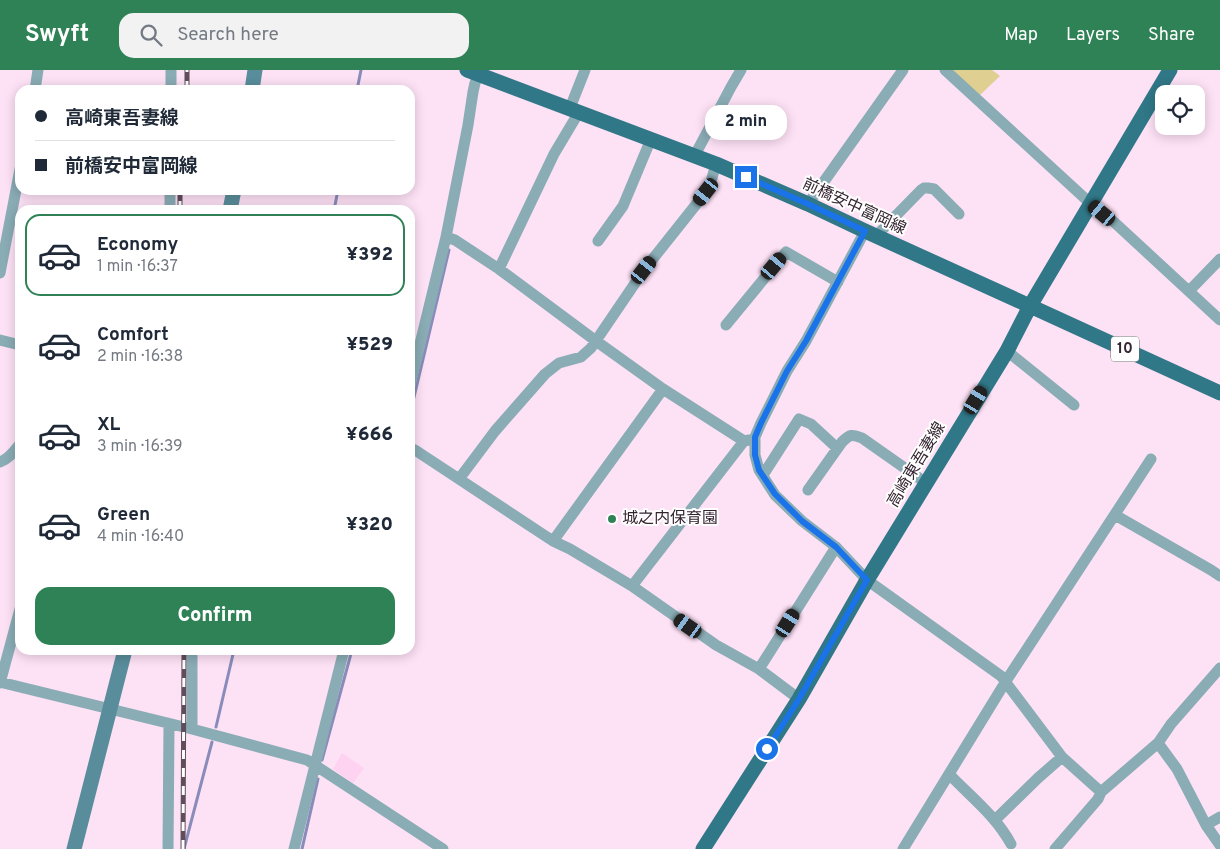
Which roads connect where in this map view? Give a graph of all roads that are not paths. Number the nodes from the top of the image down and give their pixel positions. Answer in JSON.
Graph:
{"nodes":[{"id":1,"x":38,"y":70,"type":"edge"},
{"id":2,"x":171,"y":70,"type":"edge"},
{"id":3,"x":256,"y":70,"type":"edge"},
{"id":4,"x":585,"y":70,"type":"edge"},
{"id":5,"x":741,"y":70,"type":"edge"},
{"id":6,"x":903,"y":70,"type":"edge"},
{"id":7,"x":945,"y":70,"type":"edge"},
{"id":8,"x":1170,"y":70,"type":"edge"},
{"id":9,"x":475,"y":72,"type":"edge"},
{"id":10,"x":36,"y":85,"type":"edge"},
{"id":11,"x":171,"y":85,"type":"edge"},
{"id":12,"x":253,"y":85,"type":"edge"},
{"id":13,"x":574,"y":110,"type":"junction"},
{"id":14,"x":651,"y":139,"type":"junction"},
{"id":15,"x":695,"y":155,"type":"junction"},
{"id":16,"x":716,"y":164,"type":"junction"},
{"id":17,"x":15,"y":195,"type":"edge"},
{"id":18,"x":1090,"y":203,"type":"junction"},
{"id":19,"x":808,"y":204,"type":"junction"},
{"id":20,"x":959,"y":214,"type":"dead end"},
{"id":21,"x":870,"y":234,"type":"junction"},
{"id":22,"x":446,"y":237,"type":"junction"},
{"id":23,"x":598,"y":241,"type":"dead end"},
{"id":24,"x":1220,"y":258,"type":"edge"},
{"id":25,"x":499,"y":269,"type":"junction"},
{"id":26,"x":0,"y":273,"type":"edge"},
{"id":27,"x":838,"y":282,"type":"junction"},
{"id":28,"x":1188,"y":291,"type":"junction"},
{"id":29,"x":1030,"y":306,"type":"junction"},
{"id":30,"x":1220,"y":320,"type":"edge"},
{"id":31,"x":726,"y":325,"type":"dead end"},
{"id":32,"x":0,"y":340,"type":"edge"},
{"id":33,"x":596,"y":341,"type":"junction"},
{"id":34,"x":15,"y":344,"type":"edge"},
{"id":35,"x":1006,"y":351,"type":"junction"},
{"id":36,"x":415,"y":364,"type":"edge"},
{"id":37,"x":663,"y":389,"type":"junction"},
{"id":38,"x":1220,"y":393,"type":"edge"},
{"id":39,"x":1074,"y":405,"type":"dead end"},
{"id":40,"x":755,"y":437,"type":"junction"},
{"id":41,"x":744,"y":441,"type":"junction"},
{"id":42,"x":837,"y":448,"type":"junction"},
{"id":43,"x":15,"y":450,"type":"edge"},
{"id":44,"x":415,"y":451,"type":"edge"},
{"id":45,"x":1151,"y":459,"type":"dead end"},
{"id":46,"x":0,"y":462,"type":"edge"},
{"id":47,"x":763,"y":475,"type":"junction"},
{"id":48,"x":459,"y":479,"type":"junction"},
{"id":49,"x":926,"y":483,"type":"junction"},
{"id":50,"x":808,"y":490,"type":"dead end"},
{"id":51,"x":1115,"y":515,"type":"junction"},
{"id":52,"x":553,"y":541,"type":"junction"},
{"id":53,"x":836,"y":547,"type":"junction"},
{"id":54,"x":1220,"y":576,"type":"edge"},
{"id":55,"x":867,"y":580,"type":"junction"},
{"id":56,"x":632,"y":586,"type":"junction"},
{"id":57,"x":15,"y":627,"type":"edge"},
{"id":58,"x":124,"y":655,"type":"edge"},
{"id":59,"x":192,"y":655,"type":"edge"},
{"id":60,"x":343,"y":655,"type":"edge"},
{"id":61,"x":1220,"y":668,"type":"edge"},
{"id":62,"x":759,"y":669,"type":"junction"},
{"id":63,"x":1006,"y":681,"type":"junction"},
{"id":64,"x":0,"y":682,"type":"edge"},
{"id":65,"x":799,"y":699,"type":"junction"},
{"id":66,"x":110,"y":709,"type":"junction"},
{"id":67,"x":169,"y":724,"type":"junction"},
{"id":68,"x":192,"y":729,"type":"junction"},
{"id":69,"x":1158,"y":742,"type":"junction"},
{"id":70,"x":1062,"y":757,"type":"junction"},
{"id":71,"x":315,"y":765,"type":"junction"},
{"id":72,"x":949,"y":774,"type":"junction"},
{"id":73,"x":1101,"y":792,"type":"junction"},
{"id":74,"x":1220,"y":817,"type":"edge"},
{"id":75,"x":995,"y":820,"type":"junction"},
{"id":76,"x":1206,"y":825,"type":"junction"},
{"id":77,"x":1011,"y":844,"type":"dead end"},
{"id":78,"x":1220,"y":845,"type":"edge"},
{"id":79,"x":74,"y":849,"type":"edge"},
{"id":80,"x":168,"y":849,"type":"edge"},
{"id":81,"x":294,"y":849,"type":"edge"},
{"id":82,"x":443,"y":849,"type":"edge"},
{"id":83,"x":703,"y":849,"type":"edge"},
{"id":84,"x":903,"y":849,"type":"edge"},
{"id":85,"x":1054,"y":849,"type":"edge"}],
"edges":[{"from":1,"to":10,"type":"street"},
{"from":2,"to":11,"type":"street"},
{"from":3,"to":12,"type":"street"},
{"from":4,"to":13,"type":"street"},
{"from":5,"to":15,"type":"street"},
{"from":6,"to":19,"type":"street"},
{"from":7,"to":18,"type":"street"},
{"from":8,"to":18,"type":"main road","name":"高崎東吾妻線"},
{"from":9,"to":13,"type":"main road","name":"前橋安中富岡線","number":"10"},
{"from":9,"to":22,"type":"street"},
{"from":13,"to":14,"type":"main road","name":"前橋安中富岡線","number":"10"},
{"from":13,"to":25,"type":"street"},
{"from":14,"to":15,"type":"main road","name":"前橋安中富岡線","number":"10"},
{"from":14,"to":23,"type":"street"},
{"from":15,"to":16,"type":"main road","name":"前橋安中富岡線","number":"10"},
{"from":16,"to":19,"type":"main road","name":"前橋安中富岡線","number":"10"},
{"from":16,"to":33,"type":"street"},
{"from":17,"to":26,"type":"street"},
{"from":18,"to":28,"type":"street"},
{"from":18,"to":29,"type":"main road","name":"高崎東吾妻線"},
{"from":19,"to":21,"type":"main road","name":"前橋安中富岡線","number":"10"},
{"from":20,"to":21,"type":"street"},
{"from":21,"to":27,"type":"street"},
{"from":21,"to":29,"type":"main road","name":"前橋安中富岡線","number":"10"},
{"from":22,"to":25,"type":"street"},
{"from":22,"to":36,"type":"street"},
{"from":24,"to":28,"type":"street"},
{"from":25,"to":33,"type":"street"},
{"from":27,"to":31,"type":"street"},
{"from":27,"to":40,"type":"street"},
{"from":28,"to":30,"type":"street"},
{"from":29,"to":35,"type":"main road","name":"高崎東吾妻線"},
{"from":29,"to":38,"type":"main road","name":"前橋安中富岡線","number":"10"},
{"from":32,"to":34,"type":"street"},
{"from":33,"to":37,"type":"street"},
{"from":33,"to":48,"type":"street"},
{"from":35,"to":39,"type":"street"},
{"from":35,"to":49,"type":"main road","name":"高崎東吾妻線"},
{"from":37,"to":41,"type":"street"},
{"from":37,"to":52,"type":"street"},
{"from":40,"to":41,"type":"street"},
{"from":40,"to":47,"type":"street"},
{"from":41,"to":56,"type":"street"},
{"from":42,"to":47,"type":"street"},
{"from":42,"to":49,"type":"street"},
{"from":42,"to":50,"type":"street"},
{"from":43,"to":46,"type":"street"},
{"from":44,"to":48,"type":"street"},
{"from":45,"to":51,"type":"street"},
{"from":47,"to":53,"type":"street"},
{"from":48,"to":52,"type":"street"},
{"from":49,"to":55,"type":"main road","name":"高崎東吾妻線"},
{"from":51,"to":54,"type":"street"},
{"from":51,"to":63,"type":"street"},
{"from":52,"to":56,"type":"street"},
{"from":53,"to":55,"type":"street"},
{"from":53,"to":62,"type":"street"},
{"from":55,"to":63,"type":"street"},
{"from":55,"to":65,"type":"main road","name":"高崎東吾妻線"},
{"from":56,"to":62,"type":"street"},
{"from":57,"to":64,"type":"street"},
{"from":58,"to":66,"type":"street"},
{"from":59,"to":68,"type":"street"},
{"from":60,"to":71,"type":"street"},
{"from":61,"to":69,"type":"street"},
{"from":62,"to":65,"type":"street"},
{"from":63,"to":70,"type":"street"},
{"from":63,"to":72,"type":"street"},
{"from":64,"to":66,"type":"street"},
{"from":65,"to":83,"type":"main road","name":"高崎東吾妻線"},
{"from":66,"to":67,"type":"street"},
{"from":66,"to":79,"type":"street"},
{"from":67,"to":68,"type":"street"},
{"from":67,"to":80,"type":"street"},
{"from":68,"to":71,"type":"street"},
{"from":69,"to":73,"type":"street"},
{"from":69,"to":76,"type":"street"},
{"from":70,"to":73,"type":"street"},
{"from":70,"to":75,"type":"street"},
{"from":71,"to":81,"type":"street"},
{"from":71,"to":82,"type":"street"},
{"from":72,"to":75,"type":"street"},
{"from":72,"to":84,"type":"street"},
{"from":73,"to":85,"type":"street"},
{"from":74,"to":76,"type":"street"},
{"from":75,"to":77,"type":"street"},
{"from":76,"to":78,"type":"street"}]}
